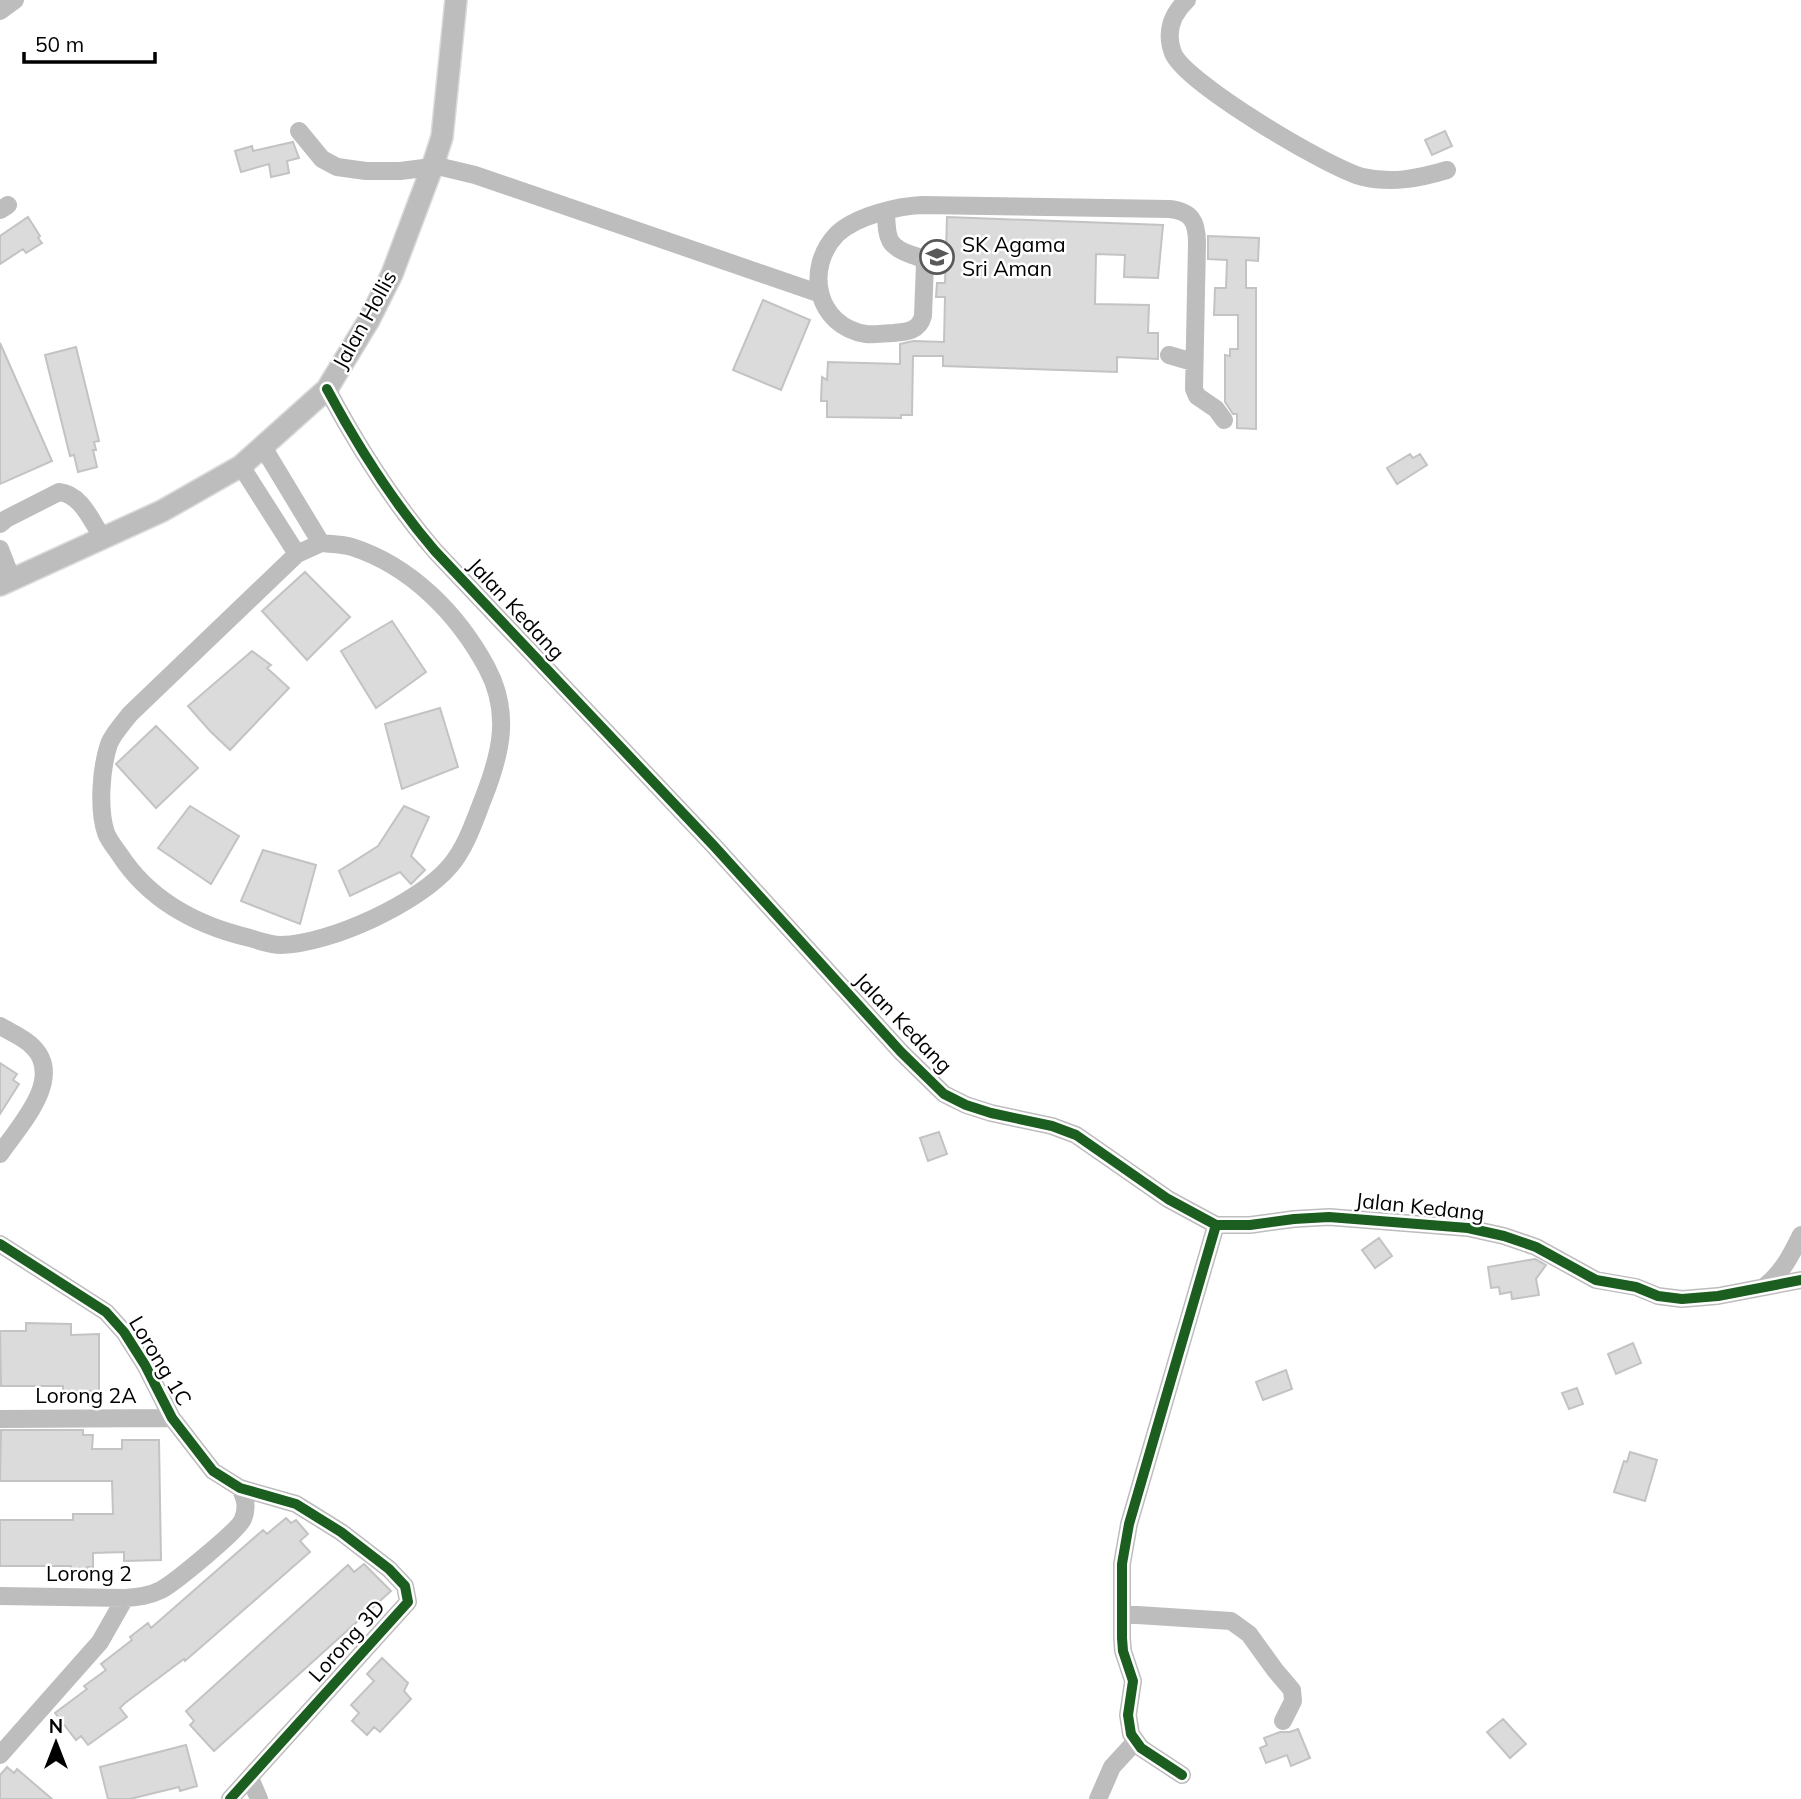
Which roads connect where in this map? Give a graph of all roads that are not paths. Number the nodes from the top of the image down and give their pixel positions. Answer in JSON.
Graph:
{"nodes":[{"id":1,"x":15,"y":0,"type":"edge"},
{"id":2,"x":456,"y":0,"type":"edge"},
{"id":3,"x":1187,"y":0,"type":"edge"},
{"id":4,"x":0,"y":11,"type":"edge"},
{"id":5,"x":299,"y":131,"type":"dead end"},
{"id":6,"x":433,"y":165,"type":"junction"},
{"id":7,"x":1447,"y":170,"type":"dead end"},
{"id":8,"x":886,"y":212,"type":"junction"},
{"id":9,"x":818,"y":293,"type":"junction"},
{"id":10,"x":1169,"y":350,"type":"dead end"},
{"id":11,"x":1194,"y":355,"type":"junction"},
{"id":12,"x":327,"y":389,"type":"junction"},
{"id":13,"x":1224,"y":420,"type":"dead end"},
{"id":14,"x":263,"y":447,"type":"junction"},
{"id":15,"x":241,"y":466,"type":"junction"},
{"id":16,"x":0,"y":524,"type":"edge"},
{"id":17,"x":102,"y":537,"type":"junction"},
{"id":18,"x":321,"y":543,"type":"junction"},
{"id":19,"x":0,"y":549,"type":"edge"},
{"id":20,"x":297,"y":554,"type":"junction"},
{"id":21,"x":6,"y":583,"type":"edge"},
{"id":22,"x":0,"y":1026,"type":"edge"},
{"id":23,"x":0,"y":1154,"type":"edge"},
{"id":24,"x":1216,"y":1225,"type":"junction"},
{"id":25,"x":1801,"y":1235,"type":"edge"},
{"id":26,"x":0,"y":1244,"type":"edge"},
{"id":27,"x":1801,"y":1280,"type":"edge"},
{"id":28,"x":1763,"y":1288,"type":"junction"},
{"id":29,"x":172,"y":1418,"type":"junction"},
{"id":30,"x":0,"y":1419,"type":"edge"},
{"id":31,"x":240,"y":1488,"type":"junction"},
{"id":32,"x":0,"y":1597,"type":"edge"},
{"id":33,"x":125,"y":1598,"type":"junction"},
{"id":34,"x":1122,"y":1615,"type":"junction"},
{"id":35,"x":1283,"y":1721,"type":"dead end"},
{"id":36,"x":1135,"y":1742,"type":"junction"},
{"id":37,"x":0,"y":1755,"type":"edge"},
{"id":38,"x":1182,"y":1775,"type":"dead end"},
{"id":39,"x":250,"y":1778,"type":"junction"},
{"id":40,"x":230,"y":1799,"type":"edge"},
{"id":41,"x":260,"y":1799,"type":"edge"},
{"id":42,"x":1098,"y":1799,"type":"edge"}],
"edges":[{"from":1,"to":4,"type":"street"},
{"from":2,"to":6,"type":"main road","name":"Jalan Hollis"},
{"from":3,"to":7,"type":"street"},
{"from":5,"to":6,"type":"street"},
{"from":6,"to":9,"type":"street"},
{"from":6,"to":12,"type":"main road","name":"Jalan Hollis"},
{"from":8,"to":9,"type":"street"},
{"from":8,"to":9,"type":"street"},
{"from":8,"to":11,"type":"street"},
{"from":10,"to":11,"type":"street"},
{"from":11,"to":13,"type":"street"},
{"from":12,"to":14,"type":"main road","name":"Jalan Hollis"},
{"from":12,"to":24,"type":"street","name":"Jalan Kedang"},
{"from":14,"to":15,"type":"main road","name":"Jalan Hollis"},
{"from":14,"to":18,"type":"street"},
{"from":15,"to":17,"type":"main road","name":"Jalan Hollis"},
{"from":15,"to":20,"type":"street"},
{"from":16,"to":17,"type":"street"},
{"from":17,"to":21,"type":"main road","name":"Jalan Hollis"},
{"from":18,"to":20,"type":"street"},
{"from":18,"to":20,"type":"street"},
{"from":19,"to":21,"type":"street"},
{"from":22,"to":23,"type":"street"},
{"from":24,"to":28,"type":"street","name":"Jalan Kedang"},
{"from":24,"to":34,"type":"street"},
{"from":25,"to":28,"type":"street"},
{"from":26,"to":29,"type":"street","name":"Lorong 1C"},
{"from":27,"to":28,"type":"street","name":"Jalan Kedang"},
{"from":29,"to":30,"type":"street","name":"Lorong 2A"},
{"from":29,"to":31,"type":"street","name":"Lorong 1C"},
{"from":31,"to":33,"type":"street","name":"Lorong 2"},
{"from":31,"to":39,"type":"street","name":"Lorong 3D"},
{"from":32,"to":33,"type":"street","name":"Lorong 2"},
{"from":33,"to":37,"type":"street"},
{"from":34,"to":35,"type":"street"},
{"from":34,"to":36,"type":"street"},
{"from":36,"to":38,"type":"street"},
{"from":36,"to":42,"type":"street"},
{"from":39,"to":40,"type":"street","name":"Lorong 3D"},
{"from":39,"to":41,"type":"street"}]}
